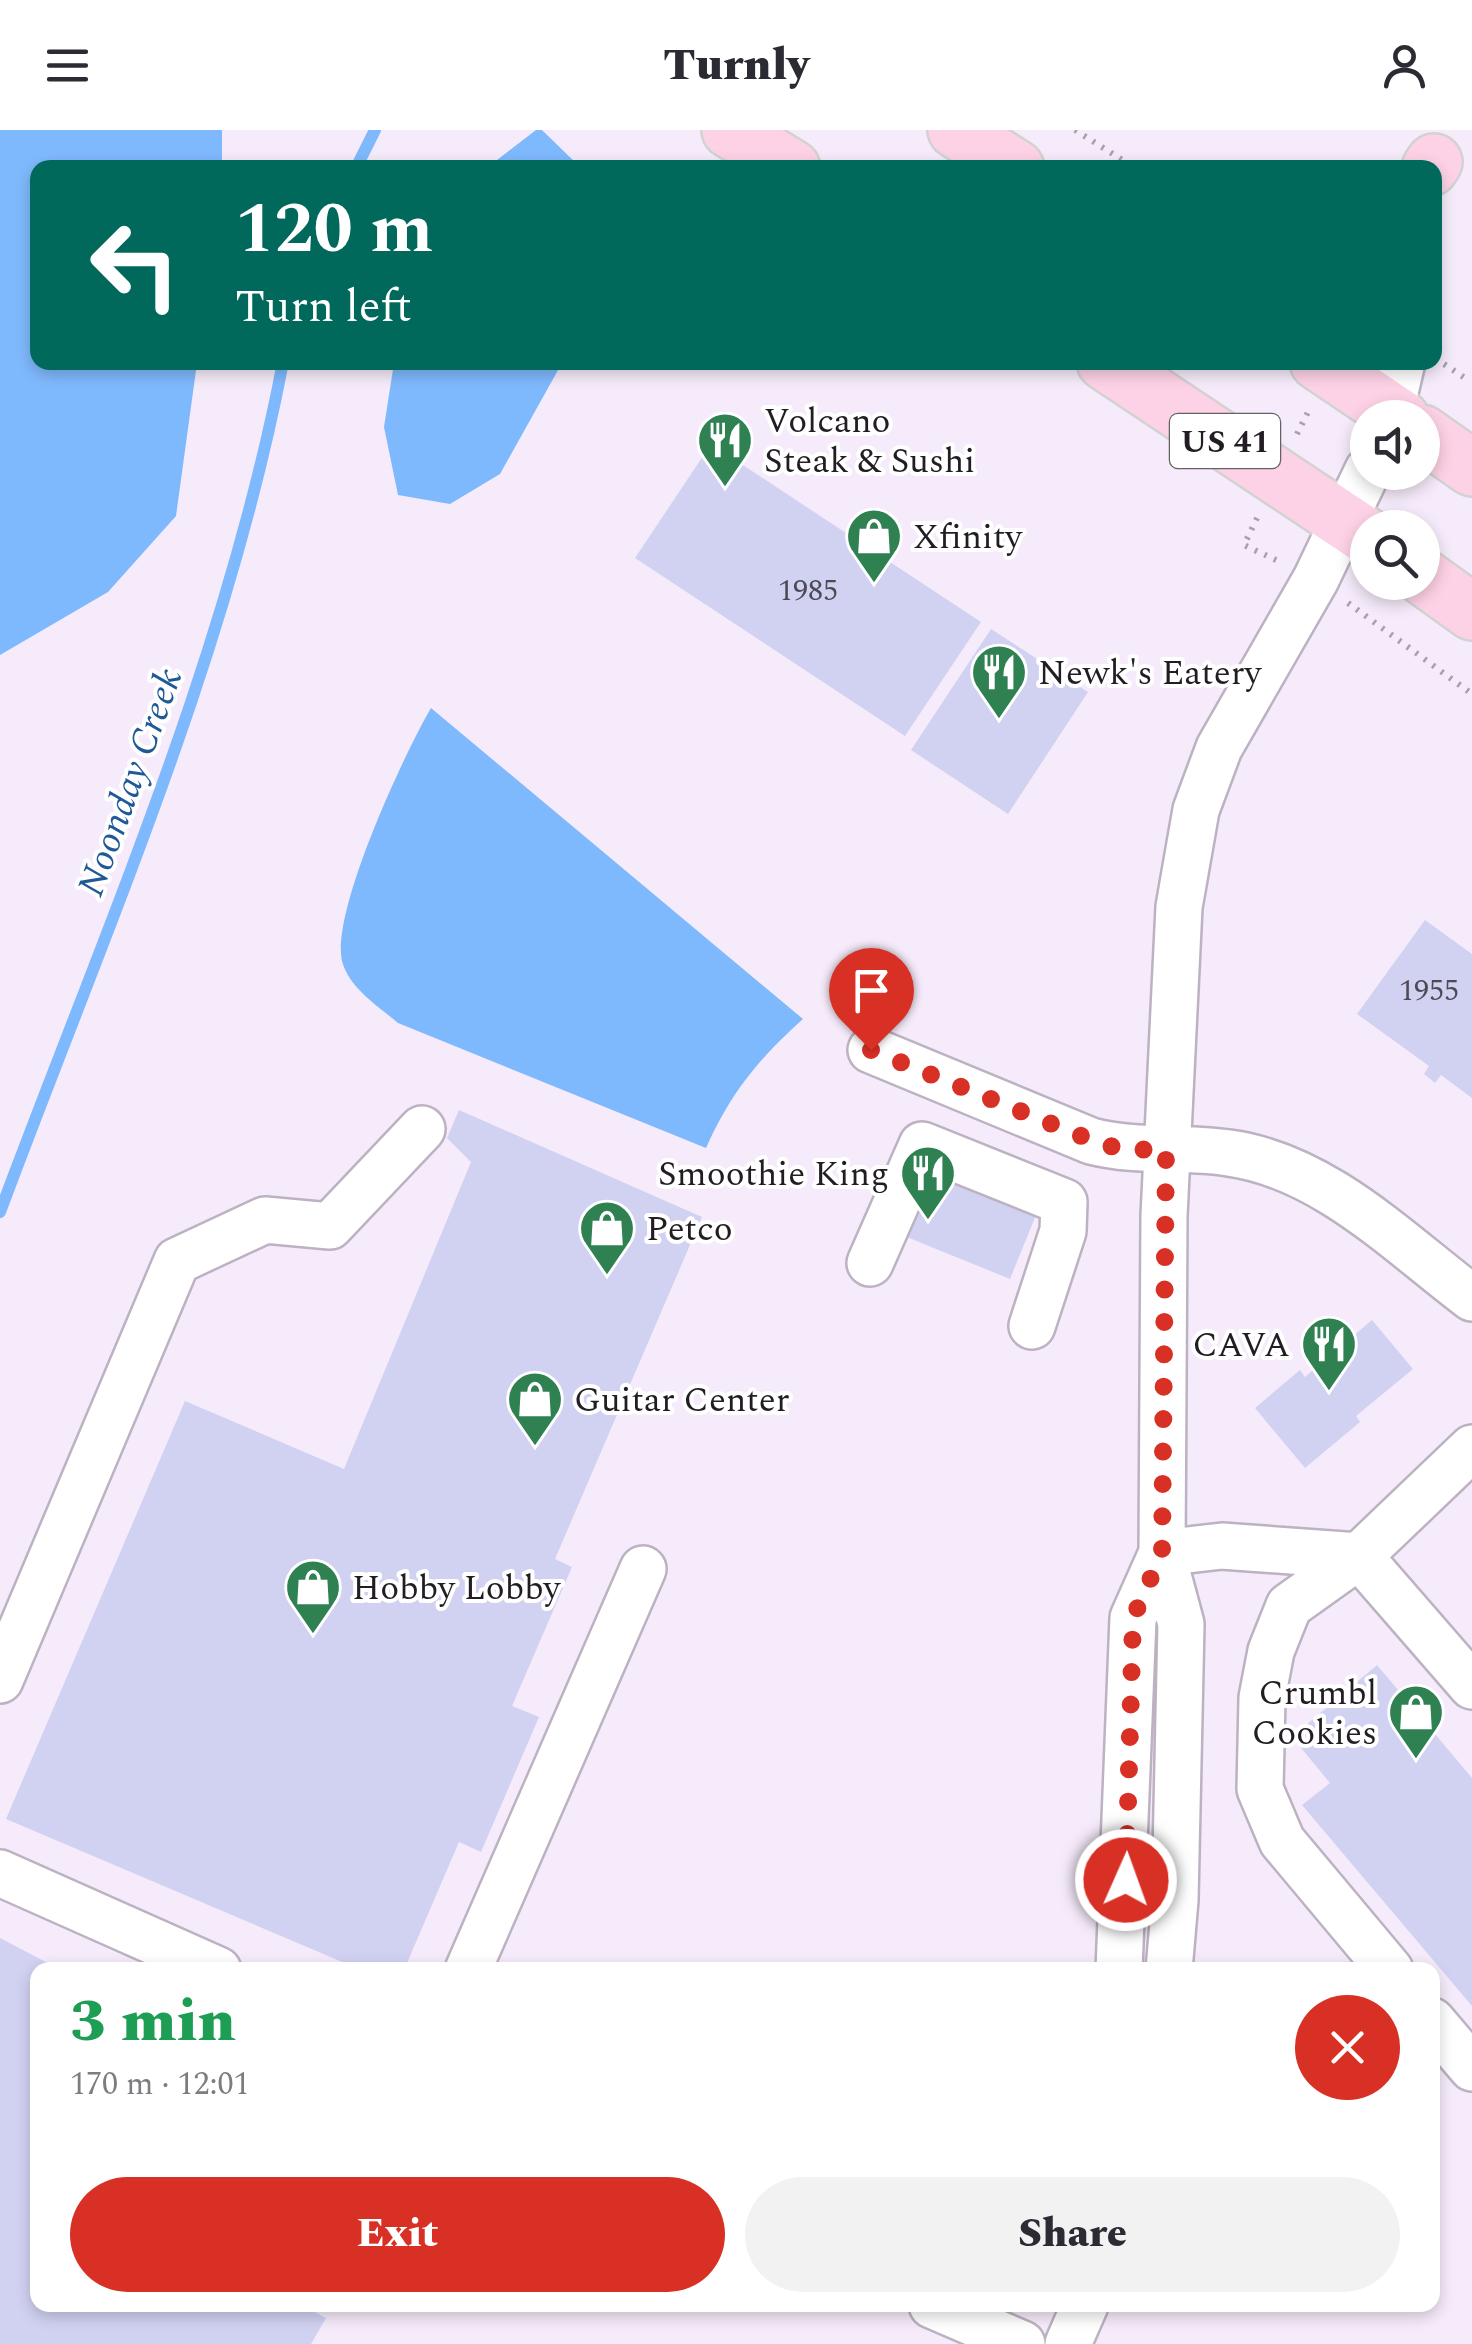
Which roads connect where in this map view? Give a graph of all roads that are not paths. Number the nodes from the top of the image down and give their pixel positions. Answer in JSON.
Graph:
{"nodes":[{"id":1,"x":730,"y":130,"type":"edge"},
{"id":2,"x":956,"y":130,"type":"edge"},
{"id":3,"x":779,"y":160,"type":"edge"},
{"id":4,"x":1003,"y":160,"type":"edge"},
{"id":5,"x":1120,"y":370,"type":"edge"},
{"id":6,"x":1332,"y":370,"type":"edge"},
{"id":7,"x":1387,"y":400,"type":"edge"},
{"id":8,"x":1440,"y":441,"type":"edge"},
{"id":9,"x":1472,"y":468,"type":"edge"},
{"id":10,"x":1362,"y":496,"type":"edge"},
{"id":11,"x":1440,"y":589,"type":"edge"},
{"id":12,"x":1472,"y":612,"type":"edge"},
{"id":13,"x":871,"y":1050,"type":"dead end"},
{"id":14,"x":422,"y":1129,"type":"dead end"},
{"id":15,"x":1166,"y":1150,"type":"junction"},
{"id":16,"x":870,"y":1263,"type":"dead end"},
{"id":17,"x":1472,"y":1298,"type":"edge"},
{"id":18,"x":1032,"y":1326,"type":"dead end"},
{"id":19,"x":1472,"y":1448,"type":"edge"},
{"id":20,"x":1162,"y":1553,"type":"junction"},
{"id":21,"x":1359,"y":1556,"type":"junction"},
{"id":22,"x":643,"y":1569,"type":"dead end"},
{"id":23,"x":0,"y":1680,"type":"edge"},
{"id":24,"x":1472,"y":1686,"type":"edge"},
{"id":25,"x":0,"y":1873,"type":"edge"},
{"id":26,"x":200,"y":1962,"type":"edge"},
{"id":27,"x":471,"y":1962,"type":"edge"},
{"id":28,"x":1119,"y":1962,"type":"edge"},
{"id":29,"x":1169,"y":1962,"type":"edge"},
{"id":30,"x":1383,"y":1962,"type":"edge"},
{"id":31,"x":1440,"y":2030,"type":"edge"},
{"id":32,"x":1472,"y":2068,"type":"edge"},
{"id":33,"x":953,"y":2312,"type":"edge"},
{"id":34,"x":1082,"y":2312,"type":"edge"},
{"id":35,"x":1021,"y":2334,"type":"edge"},
{"id":36,"x":1068,"y":2344,"type":"edge"}],
"edges":[{"from":1,"to":3,"type":"main road"},
{"from":2,"to":4,"type":"main road"},
{"from":5,"to":10,"type":"main road","number":"US 41"},
{"from":6,"to":7,"type":"main road"},
{"from":8,"to":9,"type":"main road"},
{"from":10,"to":15,"type":"street"},
{"from":11,"to":12,"type":"main road"},
{"from":13,"to":15,"type":"street"},
{"from":14,"to":23,"type":"street"},
{"from":15,"to":17,"type":"street"},
{"from":15,"to":20,"type":"street"},
{"from":16,"to":18,"type":"street"},
{"from":19,"to":21,"type":"street"},
{"from":20,"to":21,"type":"street"},
{"from":20,"to":28,"type":"street"},
{"from":20,"to":29,"type":"street"},
{"from":21,"to":24,"type":"street"},
{"from":21,"to":30,"type":"street"},
{"from":22,"to":27,"type":"street"},
{"from":25,"to":26,"type":"street"},
{"from":31,"to":32,"type":"street"},
{"from":33,"to":35,"type":"street"},
{"from":34,"to":36,"type":"street"}]}
